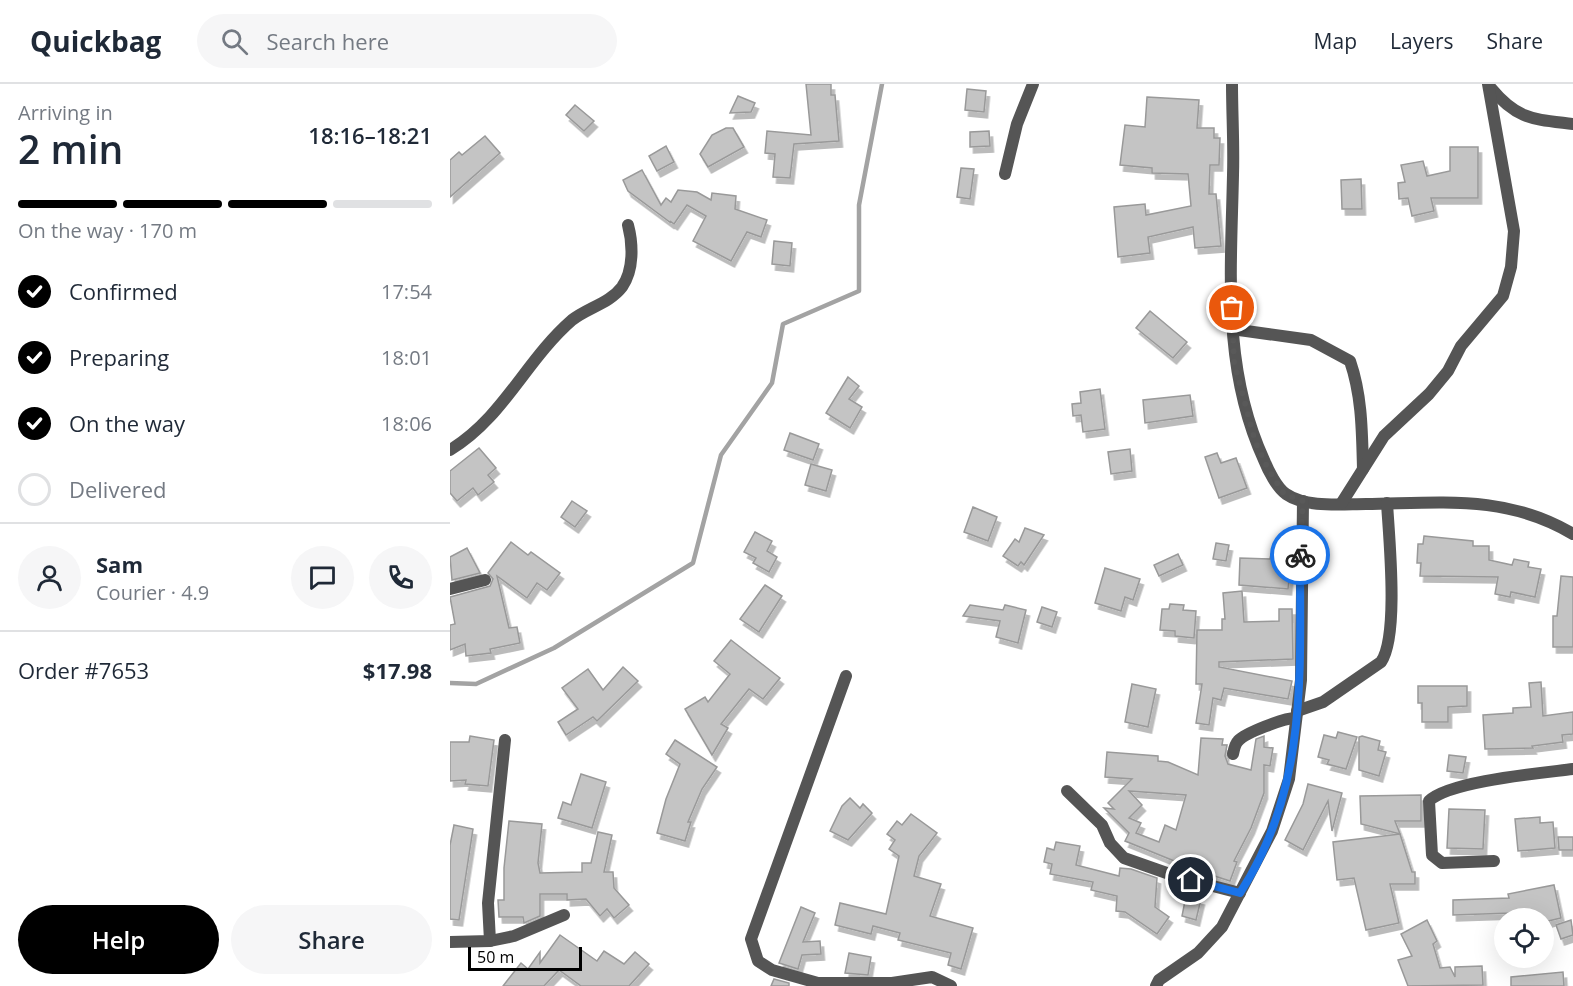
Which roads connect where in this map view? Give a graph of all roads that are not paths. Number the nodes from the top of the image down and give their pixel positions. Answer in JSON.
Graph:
{"nodes":[{"id":1,"x":1033,"y":84,"type":"edge"},
{"id":2,"x":1232,"y":84,"type":"edge"},
{"id":3,"x":1488,"y":84,"type":"edge"},
{"id":4,"x":1573,"y":124,"type":"edge"},
{"id":5,"x":1005,"y":174,"type":"dead end"},
{"id":6,"x":628,"y":225,"type":"dead end"},
{"id":7,"x":1232,"y":329,"type":"junction"},
{"id":8,"x":450,"y":450,"type":"edge"},
{"id":9,"x":1362,"y":469,"type":"junction"},
{"id":10,"x":1303,"y":501,"type":"junction"},
{"id":11,"x":1341,"y":504,"type":"junction"},
{"id":12,"x":1387,"y":504,"type":"junction"},
{"id":13,"x":1573,"y":534,"type":"edge"},
{"id":14,"x":485,"y":580,"type":"dead end"},
{"id":15,"x":450,"y":589,"type":"edge"},
{"id":16,"x":846,"y":676,"type":"dead end"},
{"id":17,"x":1296,"y":715,"type":"junction"},
{"id":18,"x":505,"y":741,"type":"dead end"},
{"id":19,"x":1233,"y":754,"type":"dead end"},
{"id":20,"x":1573,"y":769,"type":"edge"},
{"id":21,"x":1067,"y":791,"type":"dead end"},
{"id":22,"x":1494,"y":861,"type":"dead end"},
{"id":23,"x":1240,"y":893,"type":"junction"},
{"id":24,"x":564,"y":915,"type":"dead end"},
{"id":25,"x":490,"y":941,"type":"junction"},
{"id":26,"x":450,"y":942,"type":"edge"},
{"id":27,"x":951,"y":986,"type":"edge"},
{"id":28,"x":1156,"y":986,"type":"edge"}],
"edges":[{"from":1,"to":5,"type":"street"},
{"from":2,"to":7,"type":"street"},
{"from":3,"to":4,"type":"street"},
{"from":3,"to":9,"type":"street"},
{"from":6,"to":8,"type":"street"},
{"from":7,"to":9,"type":"street"},
{"from":7,"to":10,"type":"street"},
{"from":9,"to":11,"type":"street"},
{"from":10,"to":11,"type":"street"},
{"from":10,"to":17,"type":"street"},
{"from":11,"to":12,"type":"street"},
{"from":12,"to":13,"type":"street"},
{"from":12,"to":17,"type":"street"},
{"from":14,"to":15,"type":"street"},
{"from":16,"to":27,"type":"street"},
{"from":17,"to":19,"type":"street"},
{"from":17,"to":23,"type":"street"},
{"from":18,"to":25,"type":"street"},
{"from":20,"to":22,"type":"street"},
{"from":21,"to":23,"type":"street"},
{"from":23,"to":28,"type":"street"},
{"from":24,"to":25,"type":"street"},
{"from":25,"to":26,"type":"street"}]}
